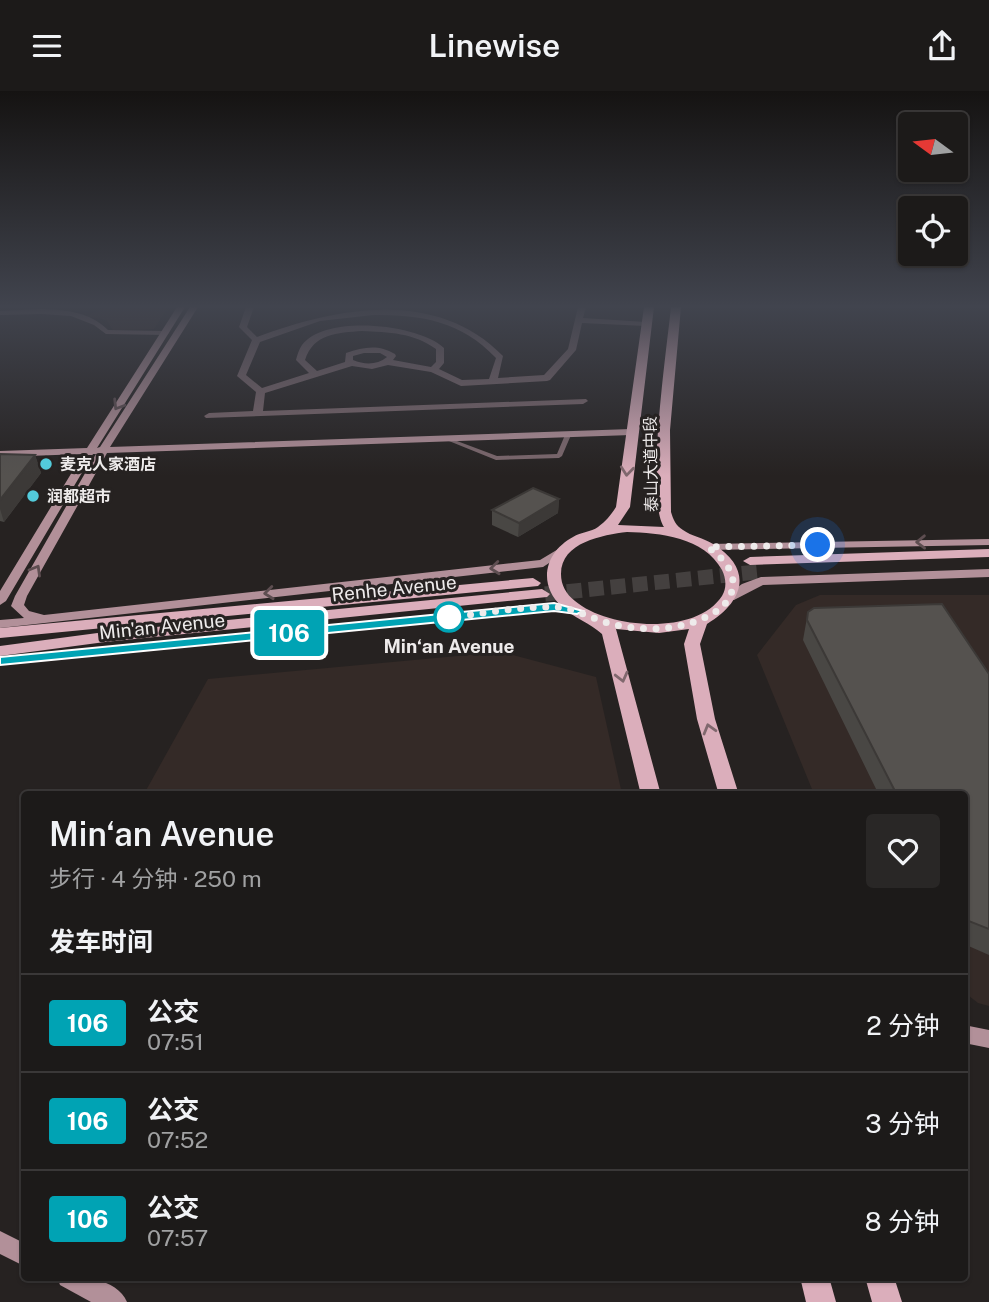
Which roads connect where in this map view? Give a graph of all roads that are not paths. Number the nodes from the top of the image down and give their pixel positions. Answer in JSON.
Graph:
{"nodes":[{"id":1,"x":146,"y":364,"type":"edge"},
{"id":2,"x":158,"y":364,"type":"edge"},
{"id":3,"x":246,"y":364,"type":"edge"},
{"id":4,"x":304,"y":364,"type":"edge"},
{"id":5,"x":350,"y":364,"type":"edge"},
{"id":6,"x":355,"y":364,"type":"edge"},
{"id":7,"x":381,"y":364,"type":"edge"},
{"id":8,"x":397,"y":364,"type":"edge"},
{"id":9,"x":439,"y":364,"type":"edge"},
{"id":10,"x":498,"y":364,"type":"edge"},
{"id":11,"x":560,"y":364,"type":"edge"},
{"id":12,"x":641,"y":364,"type":"edge"},
{"id":13,"x":670,"y":364,"type":"edge"},
{"id":14,"x":433,"y":370,"type":"junction"},
{"id":15,"x":315,"y":374,"type":"junction"},
{"id":16,"x":492,"y":382,"type":"junction"},
{"id":17,"x":461,"y":383,"type":"junction"},
{"id":18,"x":261,"y":391,"type":"junction"},
{"id":19,"x":583,"y":401,"type":"dead end"},
{"id":20,"x":462,"y":406,"type":"junction"},
{"id":21,"x":258,"y":413,"type":"junction"},
{"id":22,"x":209,"y":416,"type":"dead end"},
{"id":23,"x":631,"y":432,"type":"junction"},
{"id":24,"x":568,"y":435,"type":"junction"},
{"id":25,"x":447,"y":439,"type":"junction"},
{"id":26,"x":103,"y":451,"type":"junction"},
{"id":27,"x":89,"y":452,"type":"junction"},
{"id":28,"x":0,"y":454,"type":"edge"},
{"id":29,"x":600,"y":532,"type":"junction"},
{"id":30,"x":678,"y":534,"type":"junction"},
{"id":31,"x":989,"y":542,"type":"edge"},
{"id":32,"x":708,"y":547,"type":"junction"},
{"id":33,"x":560,"y":552,"type":"junction"},
{"id":34,"x":989,"y":553,"type":"edge"},
{"id":35,"x":989,"y":563,"type":"edge"},
{"id":36,"x":989,"y":573,"type":"edge"},
{"id":37,"x":730,"y":597,"type":"junction"},
{"id":38,"x":0,"y":601,"type":"edge"},
{"id":39,"x":586,"y":614,"type":"junction"},
{"id":40,"x":41,"y":619,"type":"junction"},
{"id":41,"x":700,"y":621,"type":"junction"},
{"id":42,"x":0,"y":624,"type":"edge"},
{"id":43,"x":0,"y":633,"type":"edge"},
{"id":44,"x":1,"y":659,"type":"edge"},
{"id":45,"x":650,"y":791,"type":"edge"},
{"id":46,"x":728,"y":791,"type":"edge"},
{"id":47,"x":968,"y":1035,"type":"edge"},
{"id":48,"x":989,"y":1039,"type":"edge"},
{"id":49,"x":0,"y":1242,"type":"edge"},
{"id":50,"x":21,"y":1253,"type":"edge"},
{"id":51,"x":76,"y":1281,"type":"edge"},
{"id":52,"x":815,"y":1281,"type":"edge"},
{"id":53,"x":880,"y":1281,"type":"edge"},
{"id":54,"x":115,"y":1302,"type":"edge"},
{"id":55,"x":821,"y":1302,"type":"edge"},
{"id":56,"x":887,"y":1302,"type":"edge"}],
"edges":[{"from":1,"to":27,"type":"main road","one_way":true},
{"from":2,"to":26,"type":"main road"},
{"from":3,"to":18,"type":"street"},
{"from":4,"to":15,"type":"street"},
{"from":5,"to":15,"type":"street"},
{"from":6,"to":7,"type":"street"},
{"from":8,"to":14,"type":"street"},
{"from":9,"to":14,"type":"street"},
{"from":10,"to":16,"type":"street"},
{"from":11,"to":16,"type":"street"},
{"from":12,"to":23,"type":"main road","name":"泰山大道中段"},
{"from":13,"to":30,"type":"main road","name":"泰山大道中段"},
{"from":14,"to":17,"type":"street"},
{"from":15,"to":18,"type":"street"},
{"from":16,"to":17,"type":"street"},
{"from":17,"to":20,"type":"street"},
{"from":18,"to":21,"type":"street"},
{"from":19,"to":20,"type":"street"},
{"from":20,"to":21,"type":"street"},
{"from":21,"to":22,"type":"street"},
{"from":23,"to":24,"type":"main road"},
{"from":23,"to":29,"type":"main road","name":"泰山大道中段","one_way":true},
{"from":24,"to":25,"type":"main road"},
{"from":24,"to":25,"type":"lane"},
{"from":25,"to":26,"type":"main road"},
{"from":26,"to":27,"type":"main road"},
{"from":40,"to":26,"type":"main road","one_way":true},
{"from":27,"to":28,"type":"main road"},
{"from":27,"to":38,"type":"main road"},
{"from":29,"to":30,"type":"main road"},
{"from":29,"to":33,"type":"main road"},
{"from":30,"to":32,"type":"main road"},
{"from":31,"to":32,"type":"main road","one_way":true},
{"from":32,"to":37,"type":"main road"},
{"from":33,"to":39,"type":"main road"},
{"from":33,"to":40,"type":"main road","name":"Min'an Avenue","one_way":true},
{"from":34,"to":35,"type":"main road"},
{"from":36,"to":37,"type":"main road"},
{"from":37,"to":41,"type":"main road"},
{"from":39,"to":41,"type":"main road"},
{"from":39,"to":44,"type":"main road","name":"Min'an Avenue"},
{"from":39,"to":45,"type":"main road","one_way":true},
{"from":40,"to":42,"type":"main road","name":"Min'an Avenue"},
{"from":46,"to":41,"type":"main road","one_way":true},
{"from":43,"to":44,"type":"main road","name":"Renhe Avenue"},
{"from":47,"to":48,"type":"main road"},
{"from":49,"to":50,"type":"main road"},
{"from":51,"to":54,"type":"main road"},
{"from":52,"to":55,"type":"main road"},
{"from":53,"to":56,"type":"main road"}]}
